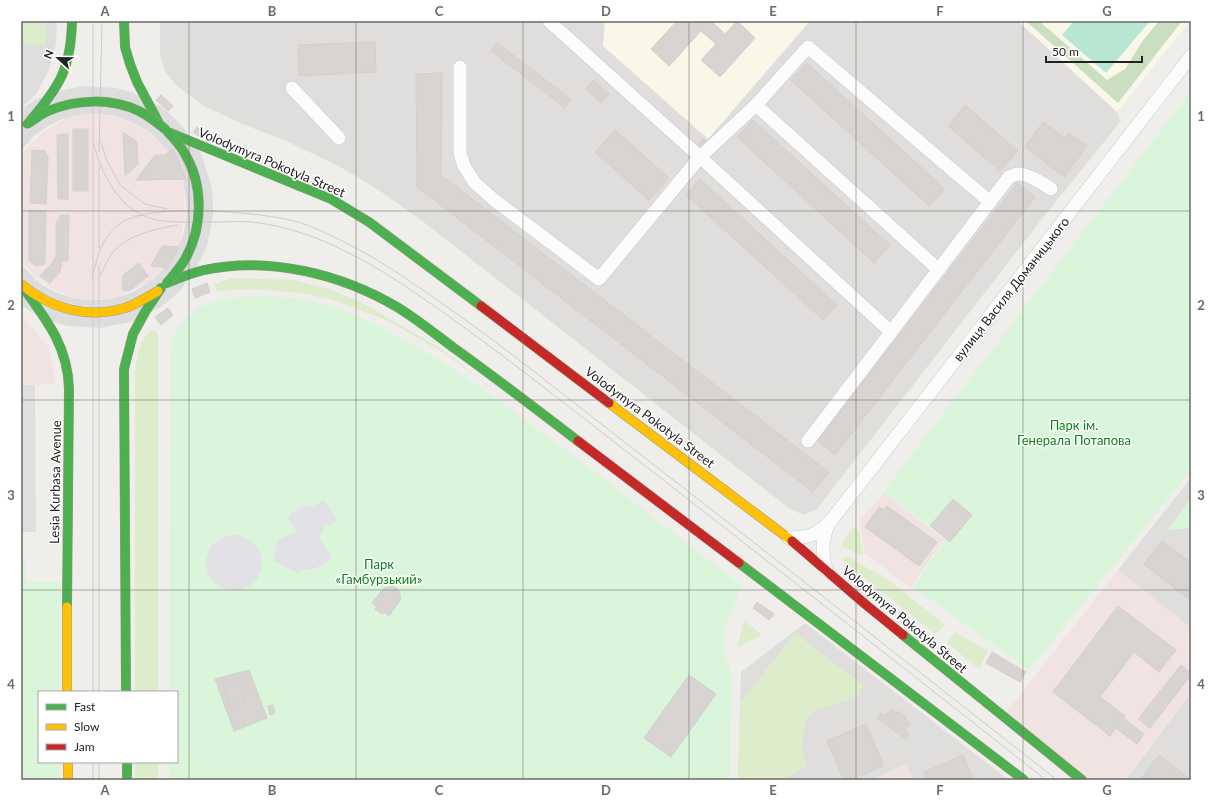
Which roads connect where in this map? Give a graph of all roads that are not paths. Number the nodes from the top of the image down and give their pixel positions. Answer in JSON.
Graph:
{"nodes":[{"id":1,"x":72,"y":21,"type":"edge"},
{"id":2,"x":124,"y":21,"type":"edge"},
{"id":3,"x":549,"y":21,"type":"edge"},
{"id":4,"x":1191,"y":56,"type":"edge"},
{"id":5,"x":460,"y":66,"type":"dead end"},
{"id":6,"x":292,"y":88,"type":"dead end"},
{"id":7,"x":756,"y":105,"type":"junction"},
{"id":8,"x":160,"y":125,"type":"junction"},
{"id":9,"x":24,"y":127,"type":"edge"},
{"id":10,"x":168,"y":132,"type":"junction"},
{"id":11,"x":339,"y":138,"type":"dead end"},
{"id":12,"x":700,"y":157,"type":"junction"},
{"id":13,"x":1051,"y":189,"type":"dead end"},
{"id":14,"x":990,"y":202,"type":"junction"},
{"id":15,"x":939,"y":270,"type":"junction"},
{"id":16,"x":167,"y":283,"type":"junction"},
{"id":17,"x":21,"y":284,"type":"edge"},
{"id":18,"x":158,"y":291,"type":"junction"},
{"id":19,"x":891,"y":332,"type":"junction"},
{"id":20,"x":808,"y":441,"type":"dead end"},
{"id":21,"x":830,"y":522,"type":"junction"},
{"id":22,"x":789,"y":538,"type":"junction"},
{"id":23,"x":826,"y":570,"type":"junction"},
{"id":24,"x":67,"y":691,"type":"edge"},
{"id":25,"x":126,"y":691,"type":"edge"},
{"id":26,"x":68,"y":763,"type":"edge"},
{"id":27,"x":127,"y":763,"type":"edge"},
{"id":28,"x":68,"y":780,"type":"edge"},
{"id":29,"x":127,"y":780,"type":"edge"},
{"id":30,"x":1024,"y":780,"type":"edge"},
{"id":31,"x":1082,"y":780,"type":"edge"}],
"edges":[{"from":1,"to":9,"type":"street","bridge":true},
{"from":2,"to":8,"type":"street"},
{"from":3,"to":12,"type":"street"},
{"from":4,"to":21,"type":"street","name":"вулиця Василя Доманицького"},
{"from":5,"to":12,"type":"street"},
{"from":6,"to":11,"type":"street"},
{"from":7,"to":12,"type":"street"},
{"from":7,"to":14,"type":"street"},
{"from":7,"to":15,"type":"street"},
{"from":8,"to":9,"type":"street","bridge":true},
{"from":8,"to":10,"type":"street","bridge":true},
{"from":10,"to":16,"type":"street","bridge":true},
{"from":10,"to":22,"type":"street","name":"Volodymyra Pokotyla Street"},
{"from":12,"to":19,"type":"street"},
{"from":13,"to":14,"type":"street"},
{"from":14,"to":15,"type":"street"},
{"from":15,"to":19,"type":"street"},
{"from":16,"to":18,"type":"street"},
{"from":16,"to":30,"type":"street"},
{"from":17,"to":18,"type":"street","bridge":true},
{"from":17,"to":24,"type":"street","name":"Lesia Kurbasa Avenue"},
{"from":18,"to":25,"type":"street"},
{"from":19,"to":20,"type":"street"},
{"from":21,"to":22,"type":"street","name":"вулиця Василя Доманицького"},
{"from":21,"to":23,"type":"street","name":"вулиця Василя Доманицького"},
{"from":22,"to":23,"type":"street","name":"Volodymyra Pokotyla Street"},
{"from":23,"to":31,"type":"street","name":"Volodymyra Pokotyla Street"},
{"from":26,"to":28,"type":"street"},
{"from":27,"to":29,"type":"street"}]}
